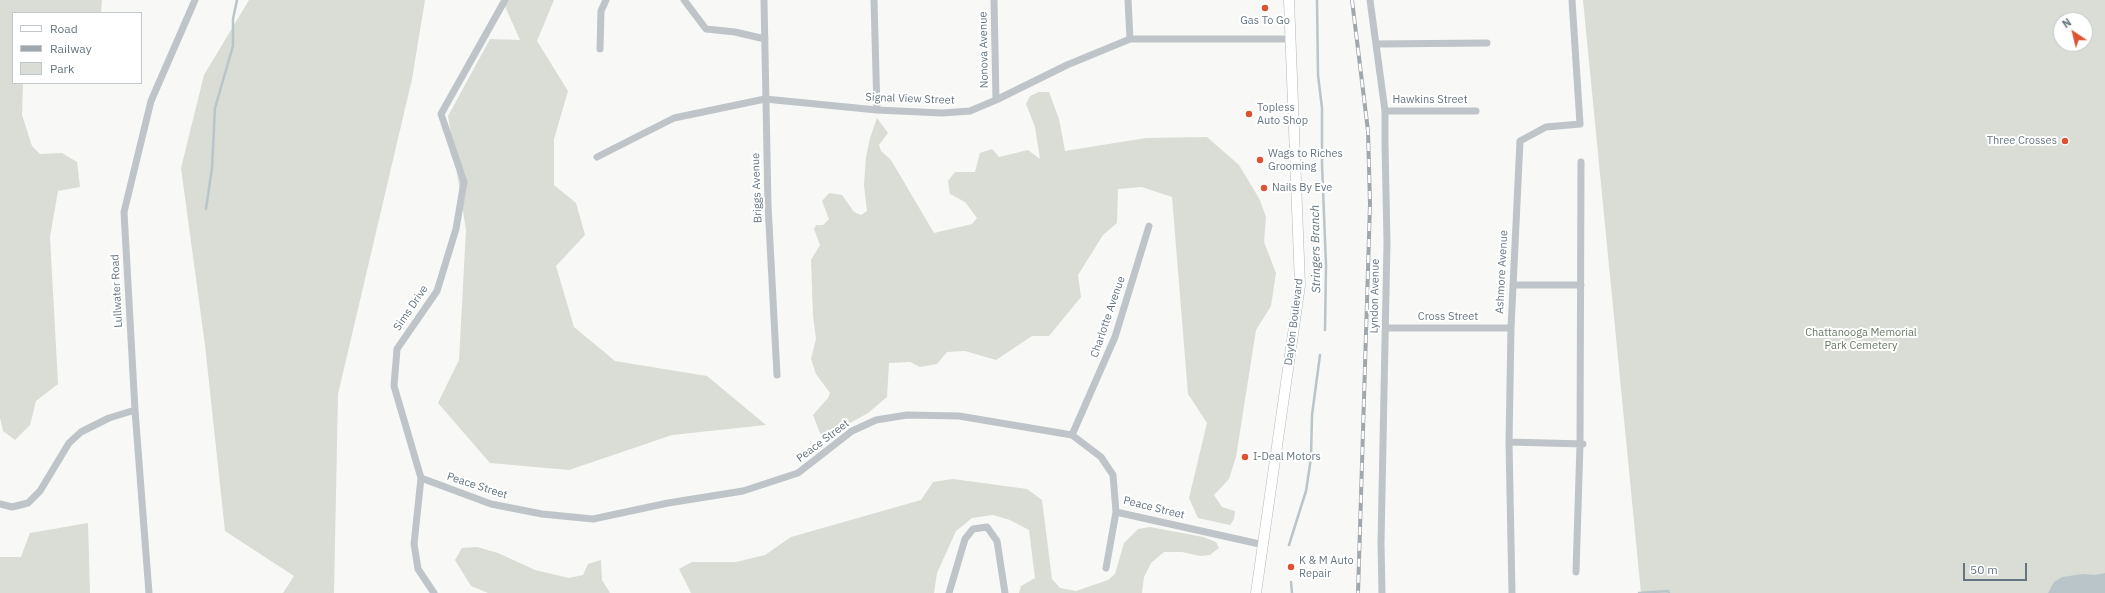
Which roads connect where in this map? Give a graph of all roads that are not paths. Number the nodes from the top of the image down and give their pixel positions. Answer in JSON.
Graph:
{"nodes":[{"id":1,"x":195,"y":0,"type":"edge"},
{"id":2,"x":505,"y":0,"type":"edge"},
{"id":3,"x":606,"y":0,"type":"edge"},
{"id":4,"x":684,"y":0,"type":"edge"},
{"id":5,"x":764,"y":0,"type":"edge"},
{"id":6,"x":874,"y":0,"type":"edge"},
{"id":7,"x":994,"y":0,"type":"edge"},
{"id":8,"x":1128,"y":0,"type":"edge"},
{"id":9,"x":1289,"y":0,"type":"edge"},
{"id":10,"x":1370,"y":0,"type":"edge"},
{"id":11,"x":1572,"y":0,"type":"edge"},
{"id":12,"x":1290,"y":38,"type":"junction"},
{"id":13,"x":765,"y":39,"type":"junction"},
{"id":14,"x":1130,"y":39,"type":"junction"},
{"id":15,"x":1487,"y":43,"type":"dead end"},
{"id":16,"x":1376,"y":44,"type":"junction"},
{"id":17,"x":600,"y":49,"type":"dead end"},
{"id":18,"x":764,"y":99,"type":"junction"},
{"id":19,"x":996,"y":100,"type":"junction"},
{"id":20,"x":878,"y":110,"type":"junction"},
{"id":21,"x":1385,"y":111,"type":"junction"},
{"id":22,"x":1476,"y":111,"type":"dead end"},
{"id":23,"x":597,"y":157,"type":"dead end"},
{"id":24,"x":1581,"y":162,"type":"dead end"},
{"id":25,"x":1149,"y":226,"type":"dead end"},
{"id":26,"x":1513,"y":285,"type":"junction"},
{"id":27,"x":1581,"y":285,"type":"junction"},
{"id":28,"x":1386,"y":328,"type":"junction"},
{"id":29,"x":1511,"y":328,"type":"junction"},
{"id":30,"x":777,"y":375,"type":"dead end"},
{"id":31,"x":135,"y":410,"type":"junction"},
{"id":32,"x":1072,"y":435,"type":"junction"},
{"id":33,"x":1509,"y":442,"type":"junction"},
{"id":34,"x":1582,"y":444,"type":"junction"},
{"id":35,"x":421,"y":478,"type":"junction"},
{"id":36,"x":0,"y":504,"type":"edge"},
{"id":37,"x":1116,"y":512,"type":"junction"},
{"id":38,"x":1264,"y":545,"type":"junction"},
{"id":39,"x":1106,"y":568,"type":"dead end"},
{"id":40,"x":1576,"y":572,"type":"dead end"},
{"id":41,"x":149,"y":593,"type":"edge"},
{"id":42,"x":434,"y":593,"type":"edge"},
{"id":43,"x":949,"y":593,"type":"edge"},
{"id":44,"x":1005,"y":593,"type":"edge"},
{"id":45,"x":1256,"y":593,"type":"edge"},
{"id":46,"x":1382,"y":593,"type":"edge"},
{"id":47,"x":1512,"y":593,"type":"edge"}],
"edges":[{"from":1,"to":31,"type":"street","name":"Lullwater Road"},
{"from":2,"to":35,"type":"street","name":"Sims Drive"},
{"from":3,"to":17,"type":"street"},
{"from":4,"to":13,"type":"street"},
{"from":5,"to":13,"type":"street","name":"Briggs Avenue"},
{"from":6,"to":20,"type":"street"},
{"from":7,"to":19,"type":"street","name":"Nonova Avenue"},
{"from":8,"to":14,"type":"street"},
{"from":9,"to":12,"type":"main road","name":"Dayton Boulevard"},
{"from":10,"to":16,"type":"street","name":"Lyndon Avenue"},
{"from":11,"to":26,"type":"street","name":"Ashmore Avenue"},
{"from":12,"to":14,"type":"street","name":"Signal View Street"},
{"from":12,"to":38,"type":"main road","name":"Dayton Boulevard"},
{"from":13,"to":18,"type":"street","name":"Briggs Avenue"},
{"from":14,"to":19,"type":"street","name":"Signal View Street"},
{"from":15,"to":16,"type":"street"},
{"from":16,"to":21,"type":"street","name":"Lyndon Avenue"},
{"from":18,"to":20,"type":"street","name":"Signal View Street"},
{"from":18,"to":23,"type":"street","name":"Signal View Street"},
{"from":18,"to":30,"type":"street","name":"Briggs Avenue"},
{"from":19,"to":20,"type":"street","name":"Signal View Street"},
{"from":21,"to":22,"type":"street","name":"Hawkins Street"},
{"from":21,"to":28,"type":"street","name":"Lyndon Avenue"},
{"from":24,"to":27,"type":"street"},
{"from":25,"to":32,"type":"street","name":"Charlotte Avenue"},
{"from":26,"to":27,"type":"street"},
{"from":26,"to":29,"type":"street","name":"Ashmore Avenue"},
{"from":27,"to":34,"type":"street"},
{"from":28,"to":29,"type":"street","name":"Cross Street"},
{"from":28,"to":46,"type":"street","name":"Lyndon Avenue"},
{"from":29,"to":33,"type":"street","name":"Ashmore Avenue"},
{"from":31,"to":36,"type":"street"},
{"from":31,"to":41,"type":"street","name":"Lullwater Road"},
{"from":32,"to":35,"type":"street","name":"Peace Street"},
{"from":32,"to":37,"type":"street","name":"Peace Street"},
{"from":33,"to":34,"type":"street"},
{"from":33,"to":47,"type":"street","name":"Ashmore Avenue"},
{"from":34,"to":40,"type":"street"},
{"from":35,"to":42,"type":"street","name":"Sims Drive"},
{"from":37,"to":38,"type":"street","name":"Peace Street"},
{"from":37,"to":39,"type":"street"},
{"from":38,"to":45,"type":"main road","name":"Dayton Boulevard"},
{"from":43,"to":44,"type":"street"}]}
